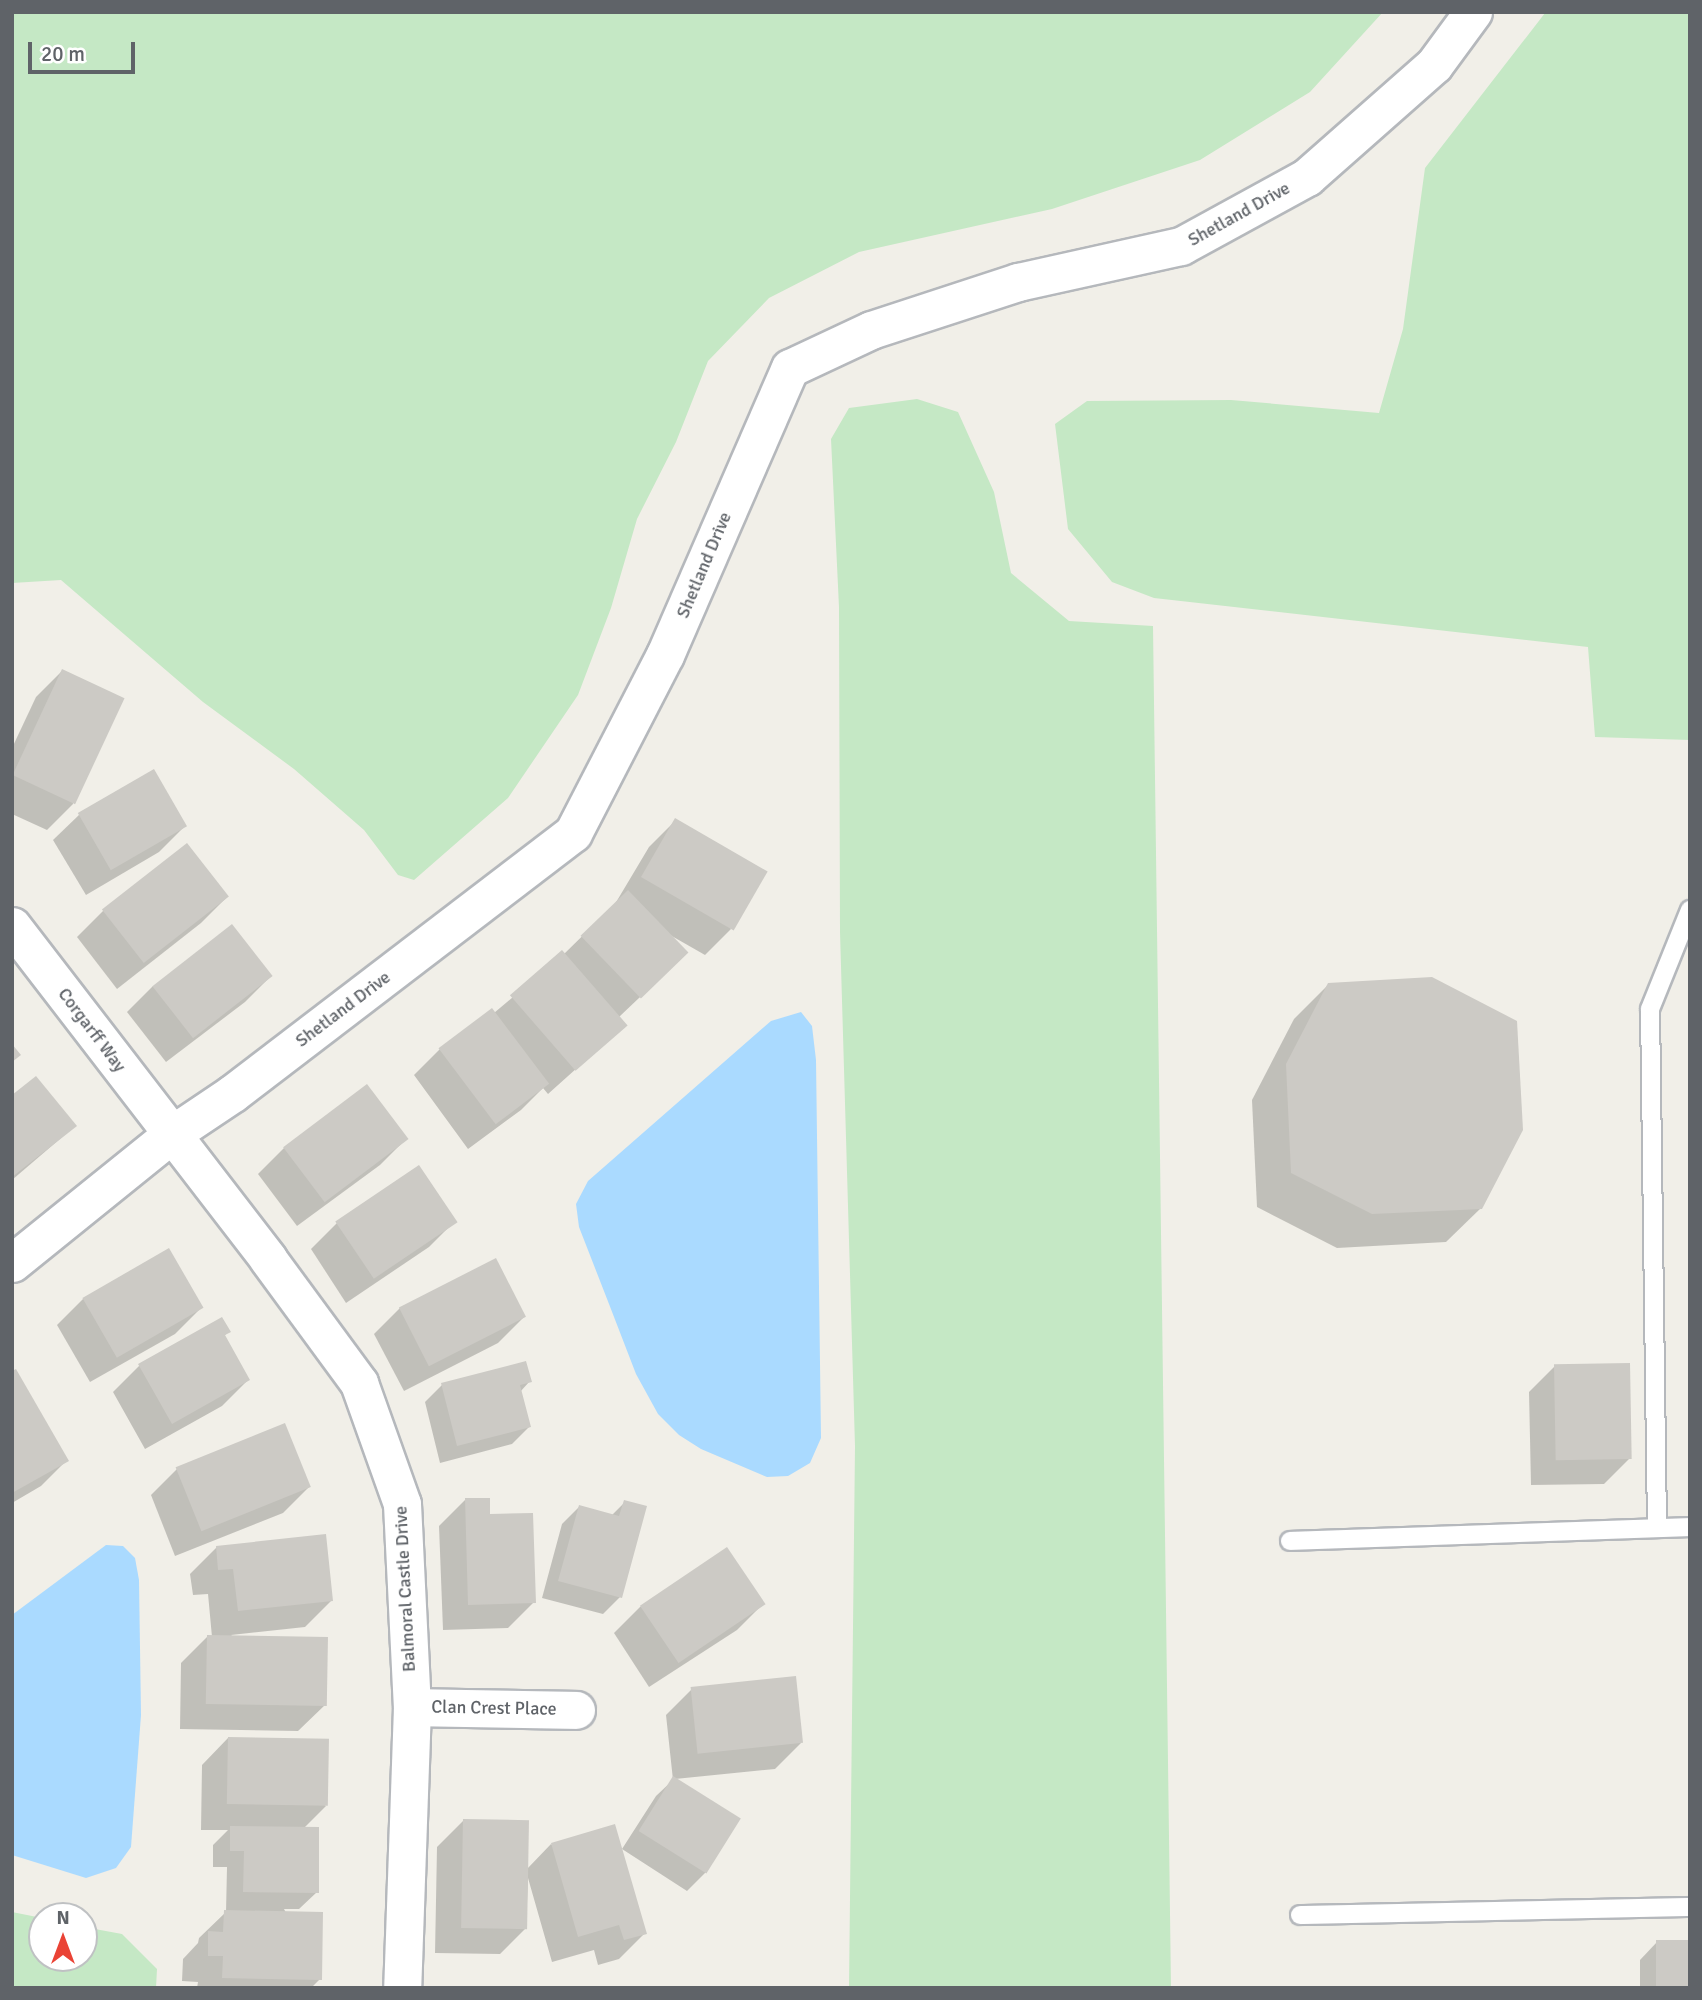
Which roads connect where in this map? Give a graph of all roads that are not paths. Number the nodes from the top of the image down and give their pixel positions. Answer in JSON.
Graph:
{"nodes":[{"id":1,"x":1473,"y":12,"type":"edge"},
{"id":2,"x":1690,"y":910,"type":"edge"},
{"id":3,"x":12,"y":926,"type":"edge"},
{"id":4,"x":172,"y":1134,"type":"junction"},
{"id":5,"x":12,"y":1263,"type":"edge"},
{"id":6,"x":1690,"y":1527,"type":"edge"},
{"id":7,"x":1657,"y":1528,"type":"junction"},
{"id":8,"x":1290,"y":1541,"type":"dead end"},
{"id":9,"x":412,"y":1707,"type":"junction"},
{"id":10,"x":576,"y":1710,"type":"dead end"},
{"id":11,"x":1690,"y":1907,"type":"edge"},
{"id":12,"x":1300,"y":1915,"type":"dead end"},
{"id":13,"x":402,"y":1988,"type":"edge"}],
"edges":[{"from":1,"to":4,"type":"street","name":"Shetland Drive"},
{"from":2,"to":7,"type":"lane"},
{"from":3,"to":4,"type":"street","name":"Corgarff Way"},
{"from":4,"to":5,"type":"street","name":"Shetland Drive"},
{"from":4,"to":9,"type":"street","name":"Balmoral Castle Drive"},
{"from":6,"to":7,"type":"lane"},
{"from":7,"to":8,"type":"lane"},
{"from":9,"to":10,"type":"street","name":"Clan Crest Place"},
{"from":9,"to":13,"type":"street","name":"Balmoral Castle Drive"},
{"from":11,"to":12,"type":"lane"}]}
